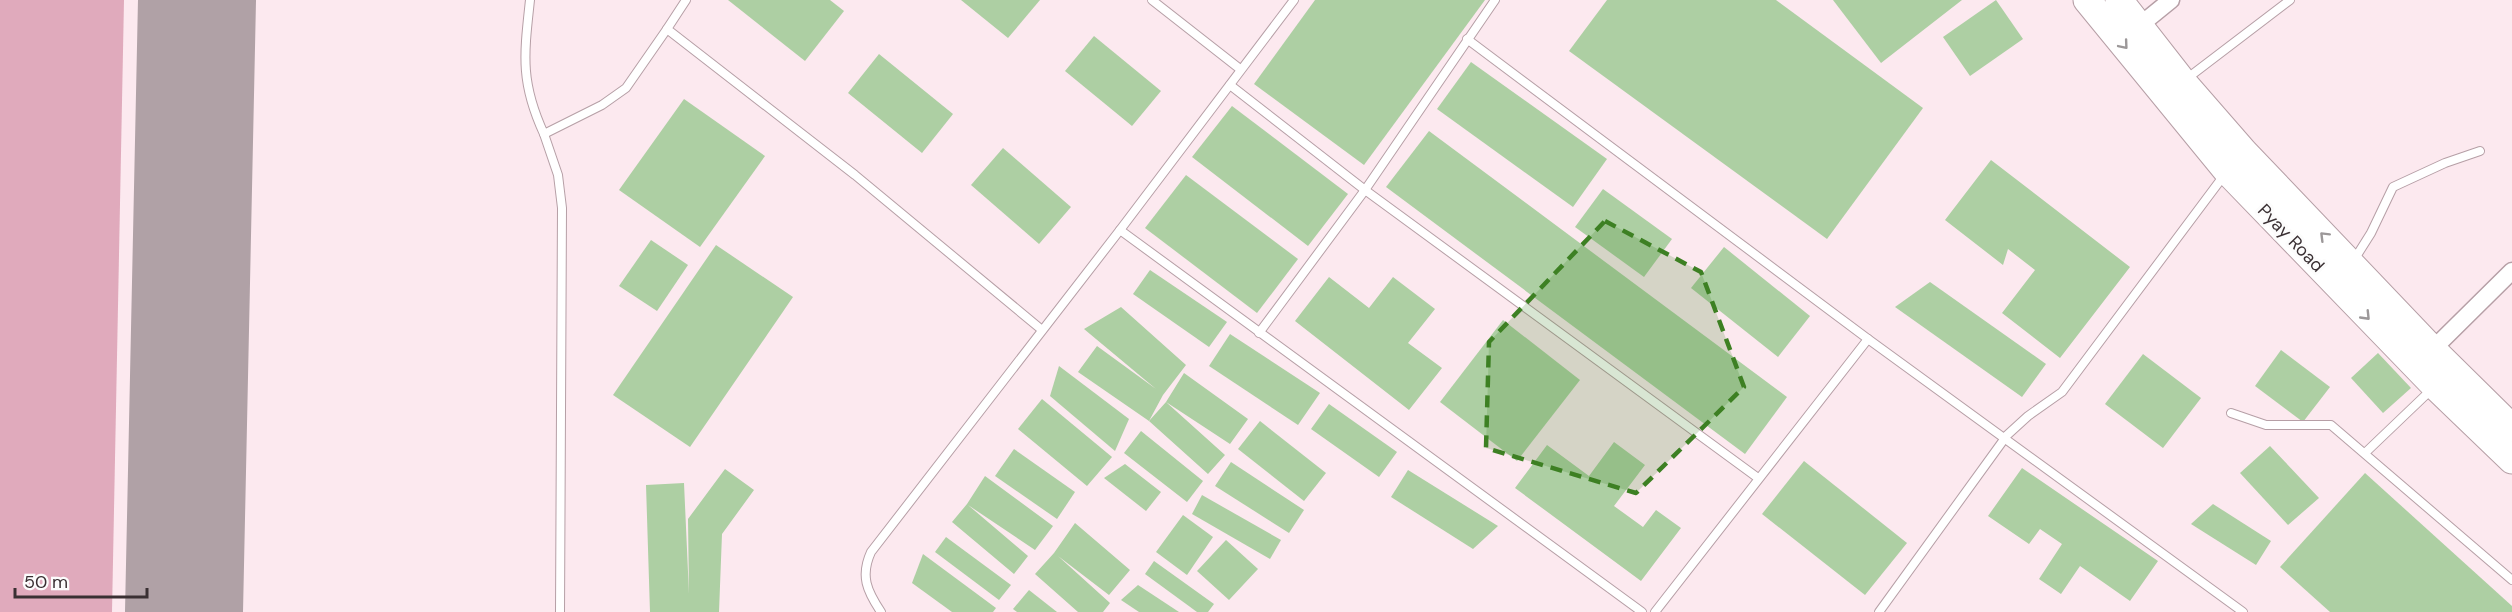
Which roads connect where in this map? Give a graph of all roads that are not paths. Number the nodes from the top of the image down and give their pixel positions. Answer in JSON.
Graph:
{"nodes":[{"id":1,"x":530,"y":0,"type":"edge"},
{"id":2,"x":686,"y":0,"type":"edge"},
{"id":3,"x":1152,"y":0,"type":"edge"},
{"id":4,"x":1294,"y":0,"type":"edge"},
{"id":5,"x":1496,"y":0,"type":"edge"},
{"id":6,"x":2087,"y":0,"type":"edge"},
{"id":7,"x":2119,"y":0,"type":"edge"},
{"id":8,"x":2171,"y":0,"type":"edge"},
{"id":9,"x":2290,"y":0,"type":"edge"},
{"id":10,"x":2139,"y":26,"type":"junction"},
{"id":11,"x":667,"y":29,"type":"junction"},
{"id":12,"x":1467,"y":39,"type":"junction"},
{"id":13,"x":1240,"y":69,"type":"junction"},
{"id":14,"x":1230,"y":85,"type":"junction"},
{"id":15,"x":2176,"y":90,"type":"junction"},
{"id":16,"x":544,"y":134,"type":"junction"},
{"id":17,"x":2480,"y":151,"type":"dead end"},
{"id":18,"x":2236,"y":162,"type":"junction"},
{"id":19,"x":1365,"y":190,"type":"junction"},
{"id":20,"x":1120,"y":230,"type":"junction"},
{"id":21,"x":2512,"y":271,"type":"edge"},
{"id":22,"x":2342,"y":272,"type":"junction"},
{"id":23,"x":1042,"y":330,"type":"junction"},
{"id":24,"x":1259,"y":333,"type":"junction"},
{"id":25,"x":1868,"y":339,"type":"junction"},
{"id":26,"x":2424,"y":358,"type":"junction"},
{"id":27,"x":2443,"y":377,"type":"junction"},
{"id":28,"x":2231,"y":413,"type":"dead end"},
{"id":29,"x":2512,"y":428,"type":"edge"},
{"id":30,"x":2005,"y":438,"type":"junction"},
{"id":31,"x":2365,"y":453,"type":"junction"},
{"id":32,"x":2512,"y":460,"type":"edge"},
{"id":33,"x":1758,"y":478,"type":"junction"},
{"id":34,"x":2512,"y":580,"type":"edge"},
{"id":35,"x":560,"y":612,"type":"edge"},
{"id":36,"x":881,"y":612,"type":"edge"},
{"id":37,"x":1642,"y":612,"type":"edge"},
{"id":38,"x":1655,"y":612,"type":"edge"},
{"id":39,"x":1879,"y":612,"type":"edge"},
{"id":40,"x":2243,"y":612,"type":"edge"}],
"edges":[{"from":1,"to":16,"type":"lane"},
{"from":2,"to":11,"type":"lane"},
{"from":3,"to":13,"type":"lane"},
{"from":4,"to":13,"type":"lane"},
{"from":5,"to":12,"type":"lane"},
{"from":6,"to":15,"type":"highway","name":"Pyay Road","one_way":true},
{"from":7,"to":10,"type":"highway","name":"Pyay Road"},
{"from":8,"to":10,"type":"street"},
{"from":9,"to":15,"type":"lane"},
{"from":10,"to":15,"type":"highway","name":"Pyay Road"},
{"from":11,"to":16,"type":"lane"},
{"from":11,"to":23,"type":"lane"},
{"from":12,"to":19,"type":"lane"},
{"from":12,"to":25,"type":"lane"},
{"from":13,"to":14,"type":"lane"},
{"from":14,"to":19,"type":"lane"},
{"from":14,"to":20,"type":"lane"},
{"from":15,"to":18,"type":"highway","name":"Pyay Road"},
{"from":16,"to":35,"type":"lane"},
{"from":17,"to":22,"type":"lane"},
{"from":18,"to":22,"type":"highway","name":"Pyay Road"},
{"from":18,"to":30,"type":"lane"},
{"from":19,"to":24,"type":"lane"},
{"from":19,"to":33,"type":"lane"},
{"from":20,"to":23,"type":"lane"},
{"from":20,"to":24,"type":"lane"},
{"from":21,"to":26,"type":"street"},
{"from":22,"to":26,"type":"highway","name":"Pyay Road"},
{"from":23,"to":36,"type":"lane"},
{"from":24,"to":37,"type":"lane"},
{"from":25,"to":30,"type":"lane"},
{"from":25,"to":33,"type":"lane"},
{"from":26,"to":27,"type":"highway","name":"Pyay Road"},
{"from":27,"to":29,"type":"highway","name":"Pyay Road"},
{"from":27,"to":31,"type":"lane"},
{"from":27,"to":32,"type":"highway","name":"Pyay Road"},
{"from":28,"to":31,"type":"lane"},
{"from":30,"to":39,"type":"lane"},
{"from":30,"to":40,"type":"lane"},
{"from":31,"to":34,"type":"lane"},
{"from":33,"to":38,"type":"lane"}]}
